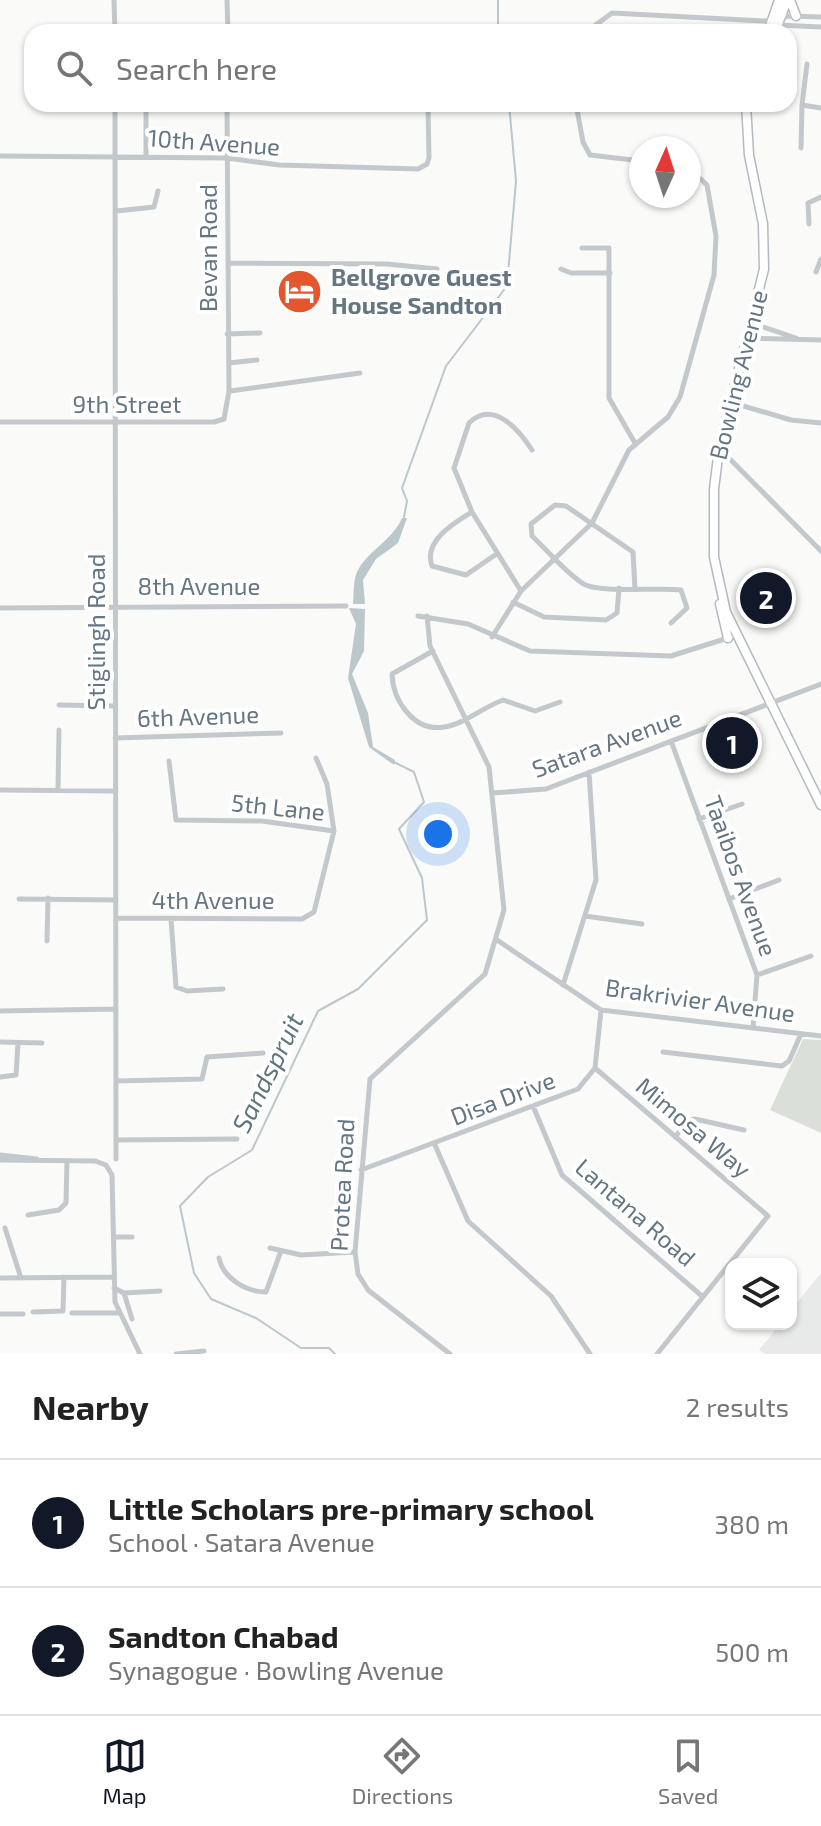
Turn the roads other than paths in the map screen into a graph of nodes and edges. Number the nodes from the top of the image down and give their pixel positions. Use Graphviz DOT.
graph roads {
  1 [pos="114,0"];
  2 [pos="227,0"];
  3 [pos="779,0"];
  4 [pos="788,0"];
  5 [pos="796,16"];
  6 [pos="821,17"];
  7 [pos="115,24"];
  8 [pos="228,24"];
  9 [pos="597,24"];
  10 [pos="773,24"];
  11 [pos="797,26"];
  12 [pos="821,27"];
  13 [pos="807,64"];
  14 [pos="802,105"];
  15 [pos="821,108"];
  16 [pos="115,112"];
  17 [pos="146,112"];
  18 [pos="227,112"];
  19 [pos="428,112"];
  20 [pos="577,112"];
  21 [pos="749,112"];
  22 [pos="801,148"];
  23 [pos="0,156"];
  24 [pos="116,156"];
  25 [pos="146,156"];
  26 [pos="227,158"];
  27 [pos="629,160"];
  28 [pos="701,179"];
  29 [pos="158,191"];
  30 [pos="821,197"];
  31 [pos="116,211"];
  32 [pos="809,224"];
  33 [pos="582,248"];
  34 [pos="821,259"];
  35 [pos="228,263"];
  36 [pos="437,269"];
  37 [pos="561,269"];
  38 [pos="816,272"];
  39 [pos="610,273"];
  40 [pos="751,323"];
  41 [pos="260,333"];
  42 [pos="227,334"];
  43 [pos="747,338"];
  44 [pos="797,338"];
  45 [pos="821,340"];
  46 [pos="257,360"];
  47 [pos="229,363"];
  48 [pos="360,373"];
  49 [pos="229,391"];
  50 [pos="729,402"];
  51 [pos="0,422"];
  52 [pos="821,423"];
  53 [pos="115,424"];
  54 [pos="635,443"];
  55 [pos="719,449"];
  56 [pos="532,450"];
  57 [pos="472,512"];
  58 [pos="592,523"];
  59 [pos="821,550"];
  60 [pos="495,555"];
  61 [pos="556,558"];
  62 [pos="619,588"];
  63 [pos="635,589"];
  64 [pos="521,591"];
  65 [pos="513,602"];
  66 [pos="346,606"];
  67 [pos="115,608"];
  68 [pos="2,610"];
  69 [pos="418,616"];
  70 [pos="427,616"];
  71 [pos="671,623"];
  72 [pos="492,637"];
  73 [pos="733,637"];
  74 [pos="433,651"];
  75 [pos="821,684"];
  76 [pos="560,702"];
  77 [pos="773,702"];
  78 [pos="59,705"];
  79 [pos="115,706"];
  80 [pos="468,717"];
  81 [pos="59,730"];
  82 [pos="281,733"];
  83 [pos="115,738"];
  84 [pos="671,740"];
  85 [pos="316,758"];
  86 [pos="169,761"];
  87 [pos="589,772"];
  88 [pos="0,790"];
  89 [pos="58,790"];
  90 [pos="116,791"];
  91 [pos="493,793"];
  92 [pos="742,804"];
  93 [pos="821,805"];
  94 [pos="699,819"];
  95 [pos="334,831"];
  96 [pos="779,880"];
  97 [pos="48,898"];
  98 [pos="19,899"];
  99 [pos="729,899"];
  100 [pos="116,900"];
  101 [pos="585,916"];
  102 [pos="116,918"];
  103 [pos="309,918"];
  104 [pos="171,919"];
  105 [pos="642,924"];
  106 [pos="497,940"];
  107 [pos="47,941"];
  108 [pos="811,956"];
  109 [pos="757,975"];
  110 [pos="563,985"];
  111 [pos="223,989"];
  112 [pos="116,1009"];
  113 [pos="601,1010"];
  114 [pos="0,1011"];
  115 [pos="753,1028"];
  116 [pos="801,1034"];
  117 [pos="821,1036"];
  118 [pos="0,1042"];
  119 [pos="18,1043"];
  120 [pos="42,1043"];
  121 [pos="663,1052"];
  122 [pos="263,1053"];
  123 [pos="595,1068"];
  124 [pos="0,1077"];
  125 [pos="116,1081"];
  126 [pos="533,1106"];
  127 [pos="744,1130"];
  128 [pos="675,1137"];
  129 [pos="237,1139"];
  130 [pos="116,1140"];
  131 [pos="435,1145"];
  132 [pos="0,1158"];
  133 [pos="116,1159"];
  134 [pos="67,1161"];
  135 [pos="361,1170"];
  136 [pos="28,1215"];
  137 [pos="5,1228"];
  138 [pos="114,1237"];
  139 [pos="132,1237"];
  140 [pos="270,1248"];
  141 [pos="281,1251"];
  142 [pos="355,1252"];
  143 [pos="219,1258"];
  144 [pos="737,1258"];
  145 [pos="725,1272"];
  146 [pos="20,1275"];
  147 [pos="2,1277"];
  148 [pos="64,1277"];
  149 [pos="113,1277"];
  150 [pos="114,1288"];
  151 [pos="160,1291"];
  152 [pos="124,1293"];
  153 [pos="703,1297"];
  154 [pos="33,1312"];
  155 [pos="72,1313"];
  156 [pos="118,1313"];
  157 [pos="0,1314"];
  158 [pos="23,1314"];
  159 [pos="132,1319"];
  160 [pos="204,1351"];
  161 [pos="140,1354"];
  162 [pos="176,1354"];
  163 [pos="450,1354"];
  164 [pos="590,1354"];
  165 [pos="657,1354"];
  1 -- 7 [label="street"];
  2 -- 8 [label="street"];
  3 -- 10 [label="main road"];
  4 -- 5 [label="main road"];
  4 -- 10 [label="main road"];
  5 -- 6 [label="street"];
  5 -- 10 [label="street"];
  9 -- 10 [label="street"];
  11 -- 12 [label="street"];
  13 -- 14 [label="street"];
  14 -- 15 [label="street"];
  14 -- 22 [label="street"];
  16 -- 24 [label="street, Stiglingh Road"];
  17 -- 25 [label="street"];
  18 -- 26 [label="street, Bevan Road"];
  19 -- 26 [label="street, 10th Avenue"];
  20 -- 27 [label="street"];
  21 -- 40 [label="main road, Bowling Avenue"];
  23 -- 24 [label="street, 10th Avenue"];
  24 -- 25 [label="street, 10th Avenue"];
  24 -- 31 [label="street, Stiglingh Road"];
  25 -- 26 [label="street, 10th Avenue"];
  26 -- 35 [label="street, Bevan Road"];
  28 -- 54 [label="street"];
  29 -- 31 [label="street"];
  30 -- 32 [label="street"];
  31 -- 53 [label="street, Stiglingh Road"];
  33 -- 39 [label="street"];
  34 -- 38 [label="street"];
  35 -- 36 [label="street"];
  35 -- 42 [label="street, Bevan Road"];
  37 -- 39 [label="street"];
  39 -- 54 [label="street"];
  40 -- 43 [label="main road, Bowling Avenue"];
  40 -- 44 [label="street"];
  41 -- 42 [label="street"];
  42 -- 47 [label="street, Bevan Road"];
  43 -- 44 [label="street"];
  43 -- 50 [label="main road, Bowling Avenue"];
  44 -- 45 [label="street"];
  46 -- 47 [label="street"];
  47 -- 49 [label="street, Bevan Road"];
  48 -- 49 [label="street"];
  49 -- 53 [label="street, 9th Street"];
  50 -- 52 [label="street"];
  50 -- 55 [label="main road, Bowling Avenue"];
  51 -- 53 [label="street, 9th Street"];
  53 -- 67 [label="street, Stiglingh Road"];
  54 -- 58 [label="street"];
  55 -- 59 [label="street"];
  55 -- 73 [label="main road, Bowling Avenue"];
  56 -- 57 [label="street"];
  57 -- 60 [label="street"];
  57 -- 60 [label="street"];
  58 -- 61 [label="street"];
  58 -- 61 [label="street"];
  58 -- 63 [label="street"];
  60 -- 64 [label="street"];
  61 -- 62 [label="street"];
  61 -- 64 [label="street"];
  62 -- 63 [label="street"];
  62 -- 65 [label="street"];
  63 -- 71 [label="street"];
  64 -- 65 [label="street"];
  65 -- 72 [label="street"];
  66 -- 67 [label="street, 8th Avenue"];
  67 -- 68 [label="street, 8th Avenue"];
  67 -- 79 [label="street, Stiglingh Road"];
  69 -- 70 [label="street"];
  70 -- 72 [label="street"];
  70 -- 74 [label="street"];
  72 -- 73 [label="street"];
  73 -- 77 [label="main road, Bowling Avenue"];
  74 -- 80 [label="street"];
  74 -- 80 [label="street"];
  75 -- 77 [label="street, Satara Avenue"];
  76 -- 80 [label="street"];
  77 -- 84 [label="street, Satara Avenue"];
  77 -- 93 [label="main road, Bowling Avenue"];
  78 -- 79 [label="street"];
  79 -- 83 [label="street, Stiglingh Road"];
  80 -- 91 [label="street"];
  81 -- 89 [label="street"];
  82 -- 83 [label="street, 6th Avenue"];
  83 -- 90 [label="street, Stiglingh Road"];
  84 -- 87 [label="street, Satara Avenue"];
  84 -- 94 [label="street, Taaibos Avenue"];
  85 -- 95 [label="street"];
  86 -- 95 [label="street, 5th Lane"];
  87 -- 91 [label="street, Satara Avenue"];
  87 -- 101 [label="street"];
  88 -- 89 [label="street"];
  89 -- 90 [label="street"];
  90 -- 100 [label="street, Stiglingh Road"];
  91 -- 106 [label="street"];
  92 -- 94 [label="street"];
  94 -- 99 [label="street, Taaibos Avenue"];
  95 -- 103 [label="street, 5th Lane"];
  96 -- 99 [label="street"];
  97 -- 98 [label="street, 4th Avenue"];
  97 -- 100 [label="street, 4th Avenue"];
  97 -- 107 [label="street"];
  99 -- 109 [label="street, Taaibos Avenue"];
  100 -- 102 [label="street, Stiglingh Road"];
  101 -- 105 [label="street"];
  101 -- 110 [label="street"];
  102 -- 104 [label="street, 4th Avenue"];
  102 -- 112 [label="street, Stiglingh Road"];
  103 -- 104 [label="street, 4th Avenue"];
  104 -- 111 [label="street"];
  106 -- 110 [label="street, Brakrivier Avenue"];
  106 -- 135 [label="street, Protea Road"];
  108 -- 109 [label="street"];
  109 -- 115 [label="street, Taaibos Avenue"];
  110 -- 113 [label="street, Brakrivier Avenue"];
  112 -- 114 [label="street"];
  112 -- 125 [label="street, Stiglingh Road"];
  113 -- 115 [label="street, Brakrivier Avenue"];
  113 -- 123 [label="street"];
  115 -- 116 [label="street, Brakrivier Avenue"];
  116 -- 117 [label="street, Brakrivier Avenue"];
  116 -- 121 [label="street"];
  118 -- 119 [label="street"];
  119 -- 120 [label="street"];
  119 -- 124 [label="street"];
  122 -- 125 [label="street"];
  123 -- 126 [label="street, Disa Drive"];
  123 -- 128 [label="street, Mimosa Way"];
  125 -- 130 [label="street, Stiglingh Road"];
  126 -- 131 [label="street, Disa Drive"];
  126 -- 153 [label="street, Lantana Road"];
  127 -- 128 [label="street"];
  128 -- 144 [label="street, Mimosa Way"];
  129 -- 130 [label="street"];
  130 -- 133 [label="street, Stiglingh Road"];
  131 -- 135 [label="street, Disa Drive"];
  131 -- 164 [label="street"];
  132 -- 134 [label="street"];
  134 -- 136 [label="street"];
  134 -- 138 [label="street"];
  135 -- 142 [label="street, Protea Road"];
  137 -- 146 [label="street"];
  138 -- 139 [label="street"];
  138 -- 149 [label="street"];
  140 -- 141 [label="street"];
  141 -- 142 [label="street"];
  141 -- 143 [label="street"];
  142 -- 163 [label="street, Protea Road"];
  145 -- 153 [label="street"];
  146 -- 147 [label="street"];
  146 -- 148 [label="street"];
  148 -- 149 [label="street"];
  148 -- 154 [label="street"];
  149 -- 150 [label="street"];
  150 -- 152 [label="street"];
  150 -- 156 [label="street"];
  151 -- 152 [label="street"];
  152 -- 159 [label="street"];
  153 -- 165 [label="street"];
  155 -- 156 [label="street"];
  156 -- 161 [label="street"];
  157 -- 158 [label="street"];
  160 -- 162 [label="street"];
}
